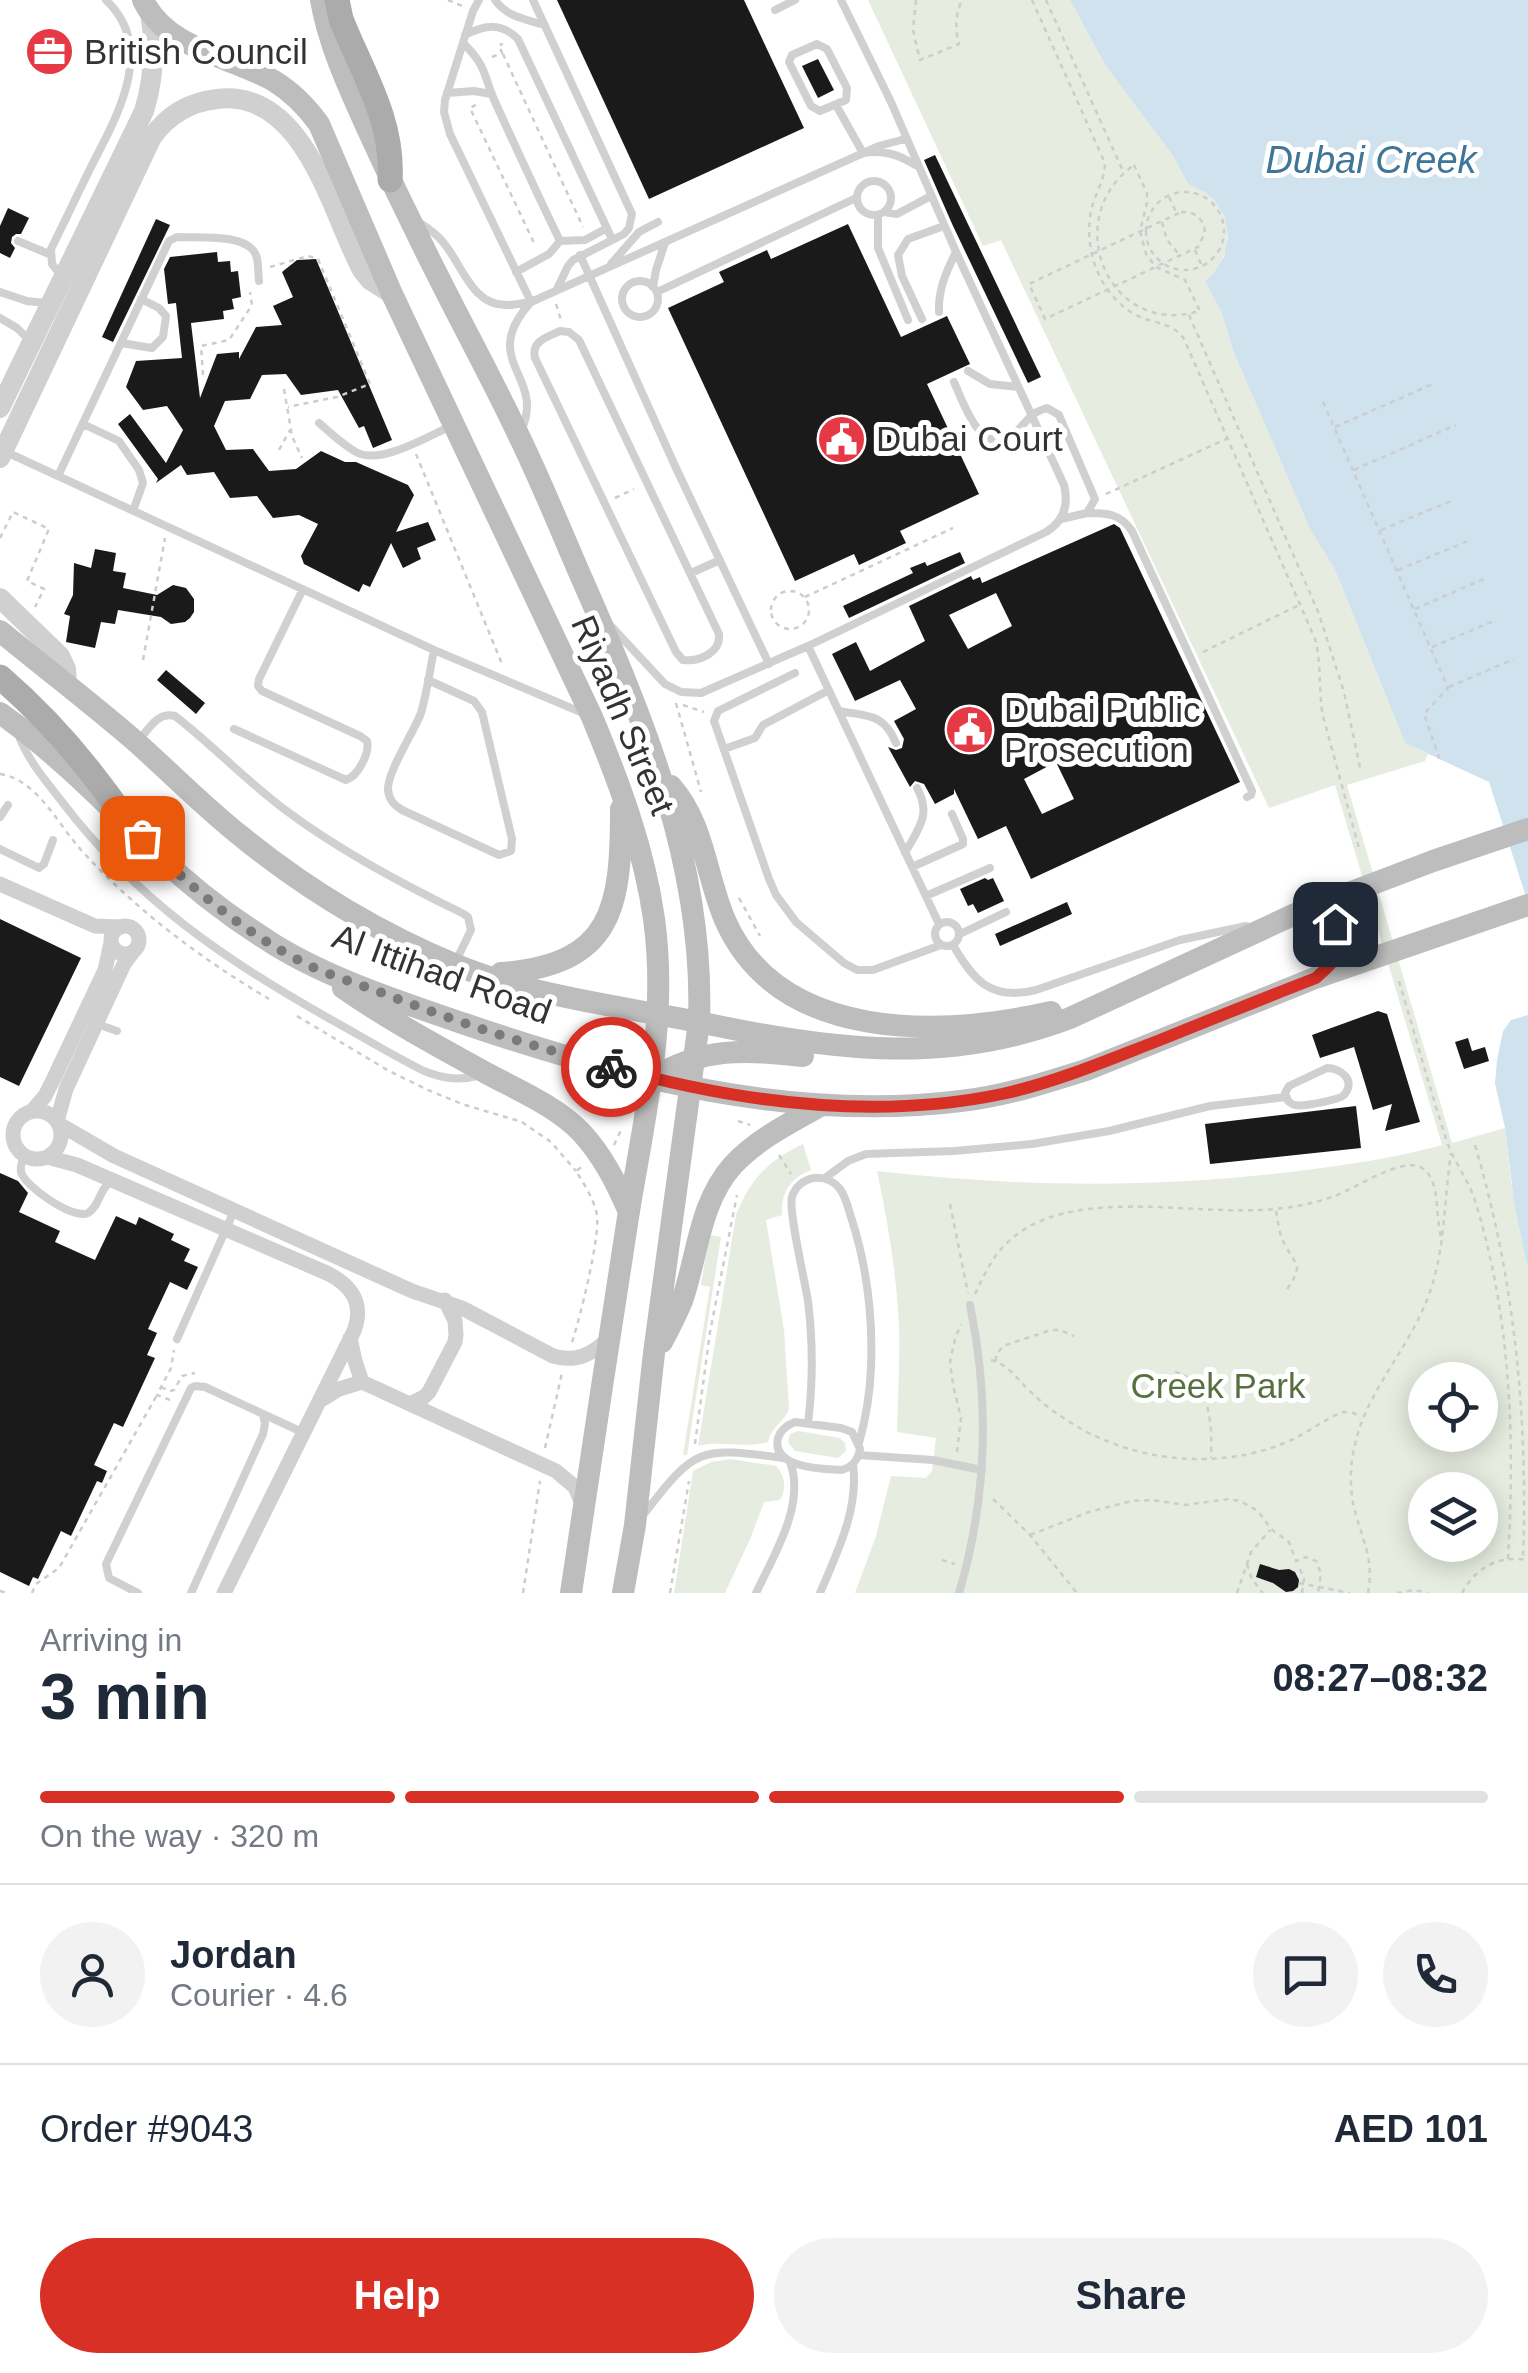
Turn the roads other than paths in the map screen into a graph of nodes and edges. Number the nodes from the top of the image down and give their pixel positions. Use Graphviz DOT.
graph roads {
  1 [pos="106,0"];
  2 [pos="321,0"];
  3 [pos="337,0"];
  4 [pos="479,0"];
  5 [pos="495,0"];
  6 [pos="533,0"];
  7 [pos="795,0"];
  8 [pos="841,0"];
  9 [pos="146,7"];
  10 [pos="774,10"];
  11 [pos="544,24"];
  12 [pos="464,39"];
  13 [pos="447,92"];
  14 [pos="491,94"];
  15 [pos="836,104"];
  16 [pos="905,139"];
  17 [pos="863,153"];
  18 [pos="918,167"];
  19 [pos="390,180"];
  20 [pos="931,196"];
  21 [pos="856,198"];
  22 [pos="881,213"];
  23 [pos="408,218"];
  24 [pos="658,222"];
  25 [pos="944,226"];
  26 [pos="607,228"];
  27 [pos="612,239"];
  28 [pos="560,241"];
  29 [pos="18,242"];
  30 [pos="666,242"];
  31 [pos="956,252"];
  32 [pos="49,254"];
  33 [pos="580,255"];
  34 [pos="608,268"];
  35 [pos="516,272"];
  36 [pos="590,276"];
  37 [pos="62,278"];
  38 [pos="259,281"];
  39 [pos="655,289"];
  40 [pos="0,292"];
  41 [pos="555,292"];
  42 [pos="392,294"];
  43 [pos="141,299"];
  44 [pos="530,302"];
  45 [pos="50,304"];
  46 [pos="939,312"];
  47 [pos="0,318"];
  48 [pos="922,319"];
  49 [pos="908,320"];
  50 [pos="31,342"];
  51 [pos="121,343"];
  52 [pos="968,371"];
  53 [pos="954,382"];
  54 [pos="1018,387"];
  55 [pos="0,408"];
  56 [pos="1031,414"];
  57 [pos="83,424"];
  58 [pos="319,424"];
  59 [pos="454,425"];
  60 [pos="519,435"];
  61 [pos="2,454"];
  62 [pos="58,476"];
  63 [pos="133,510"];
  64 [pos="1086,513"];
  65 [pos="1061,519"];
  66 [pos="720,560"];
  67 [pos="690,573"];
  68 [pos="303,589"];
  69 [pos="0,598"];
  70 [pos="601,622"];
  71 [pos="0,632"];
  72 [pos="808,646"];
  73 [pos="434,650"];
  74 [pos="769,664"];
  75 [pos="795,673"];
  76 [pos="0,677"];
  77 [pos="428,680"];
  78 [pos="67,683"];
  79 [pos="829,690"];
  80 [pos="839,711"];
  81 [pos="592,717"];
  82 [pos="8,719"];
  83 [pos="234,729"];
  84 [pos="137,743"];
  85 [pos="896,743"];
  86 [pos="724,750"];
  87 [pos="662,775"];
  88 [pos="621,785"];
  89 [pos="917,788"];
  90 [pos="1247,797"];
  91 [pos="8,805"];
  92 [pos="952,814"];
  93 [pos="0,817"];
  94 [pos="126,822"];
  95 [pos="1528,829"];
  96 [pos="53,840"];
  97 [pos="0,849"];
  98 [pos="906,854"];
  99 [pos="912,866"];
  100 [pos="990,868"];
  101 [pos="0,884"];
  102 [pos="926,896"];
  103 [pos="1528,905"];
  104 [pos="1304,910"];
  105 [pos="1006,912"];
  106 [pos="1275,922"];
  107 [pos="939,924"];
  108 [pos="94,926"];
  109 [pos="121,927"];
  110 [pos="960,934"];
  111 [pos="111,943"];
  112 [pos="941,945"];
  113 [pos="953,945"];
  114 [pos="132,953"];
  115 [pos="306,964"];
  116 [pos="464,968"];
  117 [pos="1316,978"];
  118 [pos="659,981"];
  119 [pos="700,986"];
  120 [pos="1108,1001"];
  121 [pos="658,1014"];
  122 [pos="699,1022"];
  123 [pos="96,1024"];
  124 [pos="116,1031"];
  125 [pos="916,1050"];
  126 [pos="694,1057"];
  127 [pos="487,1073"];
  128 [pos="652,1078"];
  129 [pos="692,1086"];
  130 [pos="1286,1097"];
  131 [pos="822,1105"];
  132 [pos="32,1111"];
  133 [pos="645,1117"];
  134 [pos="686,1117"];
  135 [pos="58,1122"];
  136 [pos="24,1156"];
  137 [pos="46,1158"];
  138 [pos="825,1178"];
  139 [pos="113,1180"];
  140 [pos="234,1211"];
  141 [pos="629,1213"];
  142 [pos="226,1229"];
  143 [pos="445,1300"];
  144 [pos="970,1304"];
  145 [pos="610,1337"];
  146 [pos="350,1338"];
  147 [pos="177,1339"];
  148 [pos="654,1353"];
  149 [pos="362,1382"];
  150 [pos="318,1403"];
  151 [pos="410,1404"];
  152 [pos="263,1414"];
  153 [pos="808,1423"];
  154 [pos="304,1433"];
  155 [pos="859,1443"];
  156 [pos="859,1455"];
  157 [pos="787,1460"];
  158 [pos="852,1465"];
  159 [pos="982,1470"];
  160 [pos="584,1510"];
  161 [pos="635,1525"];
  162 [pos="138,1593"];
  163 [pos="191,1593"];
  164 [pos="224,1593"];
  165 [pos="571,1593"];
  166 [pos="623,1593"];
  167 [pos="756,1593"];
  168 [pos="820,1593"];
  169 [pos="960,1593"];
  1 -- 32 [label="lane"];
  2 -- 19 [label="main road, Riyadh Street"];
  3 -- 19 [label="main road"];
  4 -- 12 [label="lane"];
  5 -- 11 [label="lane"];
  6 -- 11 [label="lane"];
  7 -- 10 [label="lane"];
  8 -- 16 [label="lane"];
  9 -- 37 [label="street"];
  9 -- 42 [label="main road, Riyadh Street"];
  11 -- 27 [label="lane"];
  12 -- 13 [label="lane"];
  12 -- 14 [label="lane"];
  12 -- 26 [label="lane"];
  13 -- 14 [label="lane"];
  13 -- 35 [label="lane"];
  14 -- 28 [label="lane"];
  15 -- 15 [label="lane"];
  15 -- 17 [label="lane"];
  16 -- 17 [label="lane"];
  16 -- 18 [label="lane"];
  17 -- 18 [label="lane"];
  17 -- 30 [label="lane"];
  18 -- 20 [label="lane"];
  19 -- 23 [label="main road, Riyadh Street"];
  20 -- 22 [label="lane"];
  20 -- 25 [label="lane"];
  21 -- 22 [label="lane"];
  21 -- 22 [label="lane"];
  21 -- 39 [label="lane"];
  22 -- 49 [label="lane"];
  23 -- 44 [label="lane"];
  23 -- 60 [label="main road, Riyadh Street"];
  24 -- 34 [label="lane"];
  25 -- 31 [label="lane"];
  25 -- 48 [label="lane"];
  26 -- 27 [label="lane"];
  26 -- 28 [label="lane"];
  27 -- 33 [label="lane"];
  28 -- 35 [label="lane"];
  29 -- 32 [label="lane"];
  30 -- 34 [label="lane"];
  30 -- 39 [label="lane"];
  31 -- 46 [label="lane"];
  31 -- 54 [label="lane"];
  32 -- 37 [label="lane"];
  33 -- 36 [label="lane"];
  33 -- 41 [label="lane"];
  34 -- 36 [label="lane"];
  35 -- 44 [label="lane"];
  36 -- 41 [label="lane"];
  36 -- 66 [label="lane"];
  37 -- 45 [label="street"];
  38 -- 43 [label="lane"];
  39 -- 39 [label="lane"];
  40 -- 45 [label="lane"];
  41 -- 44 [label="lane"];
  42 -- 59 [label="main road, Riyadh Street"];
  42 -- 61 [label="street"];
  43 -- 51 [label="lane"];
  43 -- 51 [label="lane"];
  44 -- 60 [label="lane"];
  45 -- 50 [label="street"];
  47 -- 50 [label="lane"];
  50 -- 55 [label="street"];
  51 -- 57 [label="lane"];
  52 -- 54 [label="lane"];
  53 -- 56 [label="lane"];
  54 -- 56 [label="lane"];
  56 -- 64 [label="lane"];
  56 -- 65 [label="lane"];
  57 -- 62 [label="lane"];
  57 -- 63 [label="lane"];
  58 -- 59 [label="lane"];
  59 -- 81 [label="main road, Riyadh Street"];
  60 -- 70 [label="main road, Riyadh Street"];
  61 -- 62 [label="lane"];
  62 -- 63 [label="lane"];
  63 -- 68 [label="lane"];
  64 -- 65 [label="lane"];
  64 -- 90 [label="lane"];
  65 -- 72 [label="lane"];
  66 -- 67 [label="lane"];
  66 -- 74 [label="lane"];
  67 -- 67 [label="lane"];
  68 -- 73 [label="lane"];
  68 -- 83 [label="lane"];
  69 -- 78 [label="street"];
  70 -- 74 [label="lane"];
  70 -- 87 [label="main road, Riyadh Street"];
  71 -- 78 [label="main road, Al Ittihad Road"];
  72 -- 74 [label="lane"];
  72 -- 79 [label="lane"];
  73 -- 77 [label="lane"];
  73 -- 81 [label="lane"];
  75 -- 86 [label="lane"];
  76 -- 94 [label="main road"];
  77 -- 77 [label="lane"];
  78 -- 84 [label="main road, Al Ittihad Road"];
  79 -- 80 [label="lane"];
  79 -- 86 [label="lane"];
  80 -- 85 [label="lane"];
  80 -- 98 [label="lane"];
  81 -- 88 [label="main road, Riyadh Street"];
  82 -- 94 [label="main road, Al Ittihad Road"];
  82 -- 127 [label="lane"];
  84 -- 116 [label="main road, Al Ittihad Road"];
  84 -- 116 [label="lane"];
  86 -- 112 [label="lane"];
  87 -- 119 [label="main road, Riyadh Street"];
  87 -- 120 [label="main road"];
  88 -- 116 [label="main road"];
  88 -- 118 [label="main road, Riyadh Street"];
  89 -- 98 [label="lane"];
  91 -- 93 [label="lane"];
  92 -- 99 [label="lane"];
  94 -- 115 [label="main road, Al Ittihad Road"];
  95 -- 104 [label="main road, Al Ittihad Road"];
  96 -- 97 [label="lane"];
  98 -- 99 [label="lane"];
  99 -- 102 [label="lane"];
  100 -- 102 [label="lane"];
  101 -- 108 [label="street"];
  102 -- 107 [label="lane"];
  103 -- 117 [label="main road, Al Ittihad Road"];
  104 -- 106 [label="main road, Al Ittihad Road"];
  104 -- 117 [label="main road"];
  105 -- 110 [label="lane"];
  106 -- 113 [label="lane"];
  106 -- 120 [label="main road, Al Ittihad Road"];
  107 -- 110 [label="lane"];
  107 -- 112 [label="lane"];
  108 -- 109 [label="street"];
  108 -- 111 [label="street"];
  109 -- 111 [label="street"];
  109 -- 114 [label="street"];
  110 -- 113 [label="lane"];
  111 -- 114 [label="street"];
  111 -- 132 [label="street"];
  112 -- 113 [label="lane"];
  114 -- 123 [label="street"];
  115 -- 127 [label="main road"];
  115 -- 128 [label="main road, Al Ittihad Road"];
  116 -- 121 [label="main road, Al Ittihad Road"];
  117 -- 131 [label="main road, Al Ittihad Road"];
  118 -- 119 [label="main road"];
  118 -- 121 [label="main road, Riyadh Street"];
  119 -- 122 [label="main road, Riyadh Street"];
  120 -- 125 [label="main road, Al Ittihad Road"];
  121 -- 122 [label="main road, Al Ittihad Road"];
  121 -- 128 [label="main road, Riyadh Street"];
  122 -- 125 [label="main road, Al Ittihad Road"];
  122 -- 126 [label="main road, Riyadh Street"];
  123 -- 124 [label="lane"];
  123 -- 135 [label="street"];
  125 -- 126 [label="main road"];
  126 -- 128 [label="main road"];
  126 -- 129 [label="main road, Riyadh Street"];
  127 -- 141 [label="main road"];
  128 -- 129 [label="main road, Al Ittihad Road"];
  128 -- 133 [label="main road, Riyadh Street"];
  129 -- 131 [label="main road, Al Ittihad Road"];
  129 -- 134 [label="main road, Riyadh Street"];
  130 -- 130 [label="lane"];
  130 -- 138 [label="lane"];
  131 -- 148 [label="main road"];
  132 -- 135 [label="street"];
  132 -- 136 [label="street"];
  133 -- 134 [label="main road"];
  133 -- 141 [label="main road, Riyadh Street"];
  134 -- 148 [label="main road, Riyadh Street"];
  135 -- 137 [label="street"];
  135 -- 140 [label="street"];
  136 -- 137 [label="street"];
  136 -- 139 [label="lane"];
  137 -- 139 [label="street"];
  138 -- 153 [label="lane"];
  138 -- 155 [label="lane"];
  139 -- 142 [label="street"];
  140 -- 142 [label="lane"];
  140 -- 143 [label="street"];
  141 -- 145 [label="main road, Riyadh Street"];
  142 -- 146 [label="street"];
  142 -- 147 [label="lane"];
  143 -- 145 [label="street"];
  143 -- 151 [label="street"];
  144 -- 159 [label="lane"];
  145 -- 160 [label="main road, Riyadh Street"];
  146 -- 149 [label="street"];
  146 -- 150 [label="street"];
  148 -- 161 [label="main road, Riyadh Street"];
  149 -- 150 [label="street"];
  149 -- 151 [label="street"];
  150 -- 154 [label="street"];
  151 -- 160 [label="street"];
  152 -- 154 [label="lane"];
  152 -- 162 [label="lane"];
  152 -- 163 [label="lane"];
  153 -- 155 [label="lane"];
  153 -- 157 [label="lane"];
  154 -- 164 [label="street"];
  155 -- 156 [label="lane"];
  156 -- 158 [label="lane"];
  156 -- 159 [label="lane"];
  157 -- 158 [label="lane"];
  157 -- 161 [label="lane"];
  157 -- 167 [label="lane"];
  158 -- 168 [label="lane"];
  159 -- 169 [label="lane"];
  160 -- 165 [label="main road, Riyadh Street"];
  161 -- 166 [label="main road, Riyadh Street"];
}
